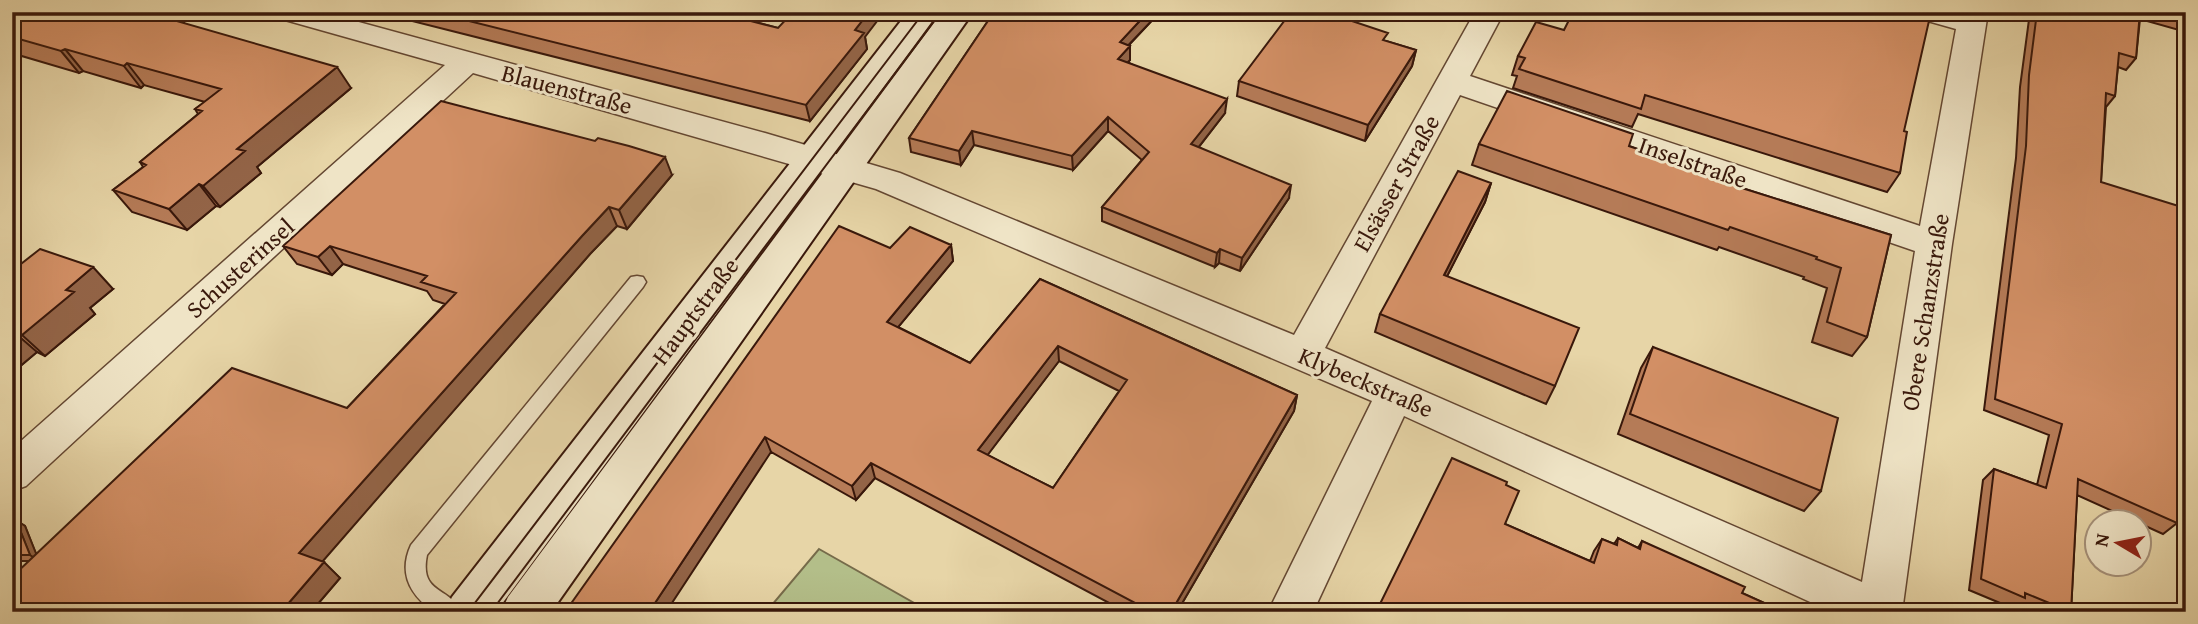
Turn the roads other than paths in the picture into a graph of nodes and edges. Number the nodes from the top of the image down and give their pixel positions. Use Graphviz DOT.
graph roads {
  1 [pos="288,12"];
  2 [pos="924,12"];
  3 [pos="958,12"];
  4 [pos="1490,12"];
  5 [pos="1927,12"];
  6 [pos="337,18"];
  7 [pos="1973,18"];
  8 [pos="467,62"];
  9 [pos="1452,81"];
  10 [pos="829,164"];
  11 [pos="1934,244"];
  12 [pos="637,282"];
  13 [pos="1302,355"];
  14 [pos="1395,394"];
  15 [pos="12,474"];
  16 [pos="451,612"];
  17 [pos="468,612"];
  18 [pos="524,612"];
  19 [pos="1290,612"];
  20 [pos="1879,612"];
  1 -- 6 [label="street, Blauenstraße"];
  2 -- 10 [label="main road, Hauptstraße"];
  3 -- 10 [label="main road, Hauptstraße"];
  4 -- 9 [label="street, Elsässer Straße"];
  5 -- 7 [label="street"];
  6 -- 8 [label="street, Blauenstraße"];
  7 -- 11 [label="street, Obere Schanzstraße"];
  8 -- 10 [label="street, Blauenstraße"];
  8 -- 15 [label="street, Schusterinsel"];
  9 -- 11 [label="street, Inselstraße"];
  9 -- 13 [label="street, Elsässer Straße"];
  10 -- 13 [label="street, Klybeckstraße"];
  10 -- 17 [label="main road, Hauptstraße"];
  10 -- 18 [label="main road, Hauptstraße"];
  11 -- 20 [label="street, Obere Schanzstraße"];
  12 -- 16 [label="lane"];
  13 -- 14 [label="street, Klybeckstraße"];
  14 -- 19 [label="street"];
  14 -- 20 [label="street, Klybeckstraße"];
}
